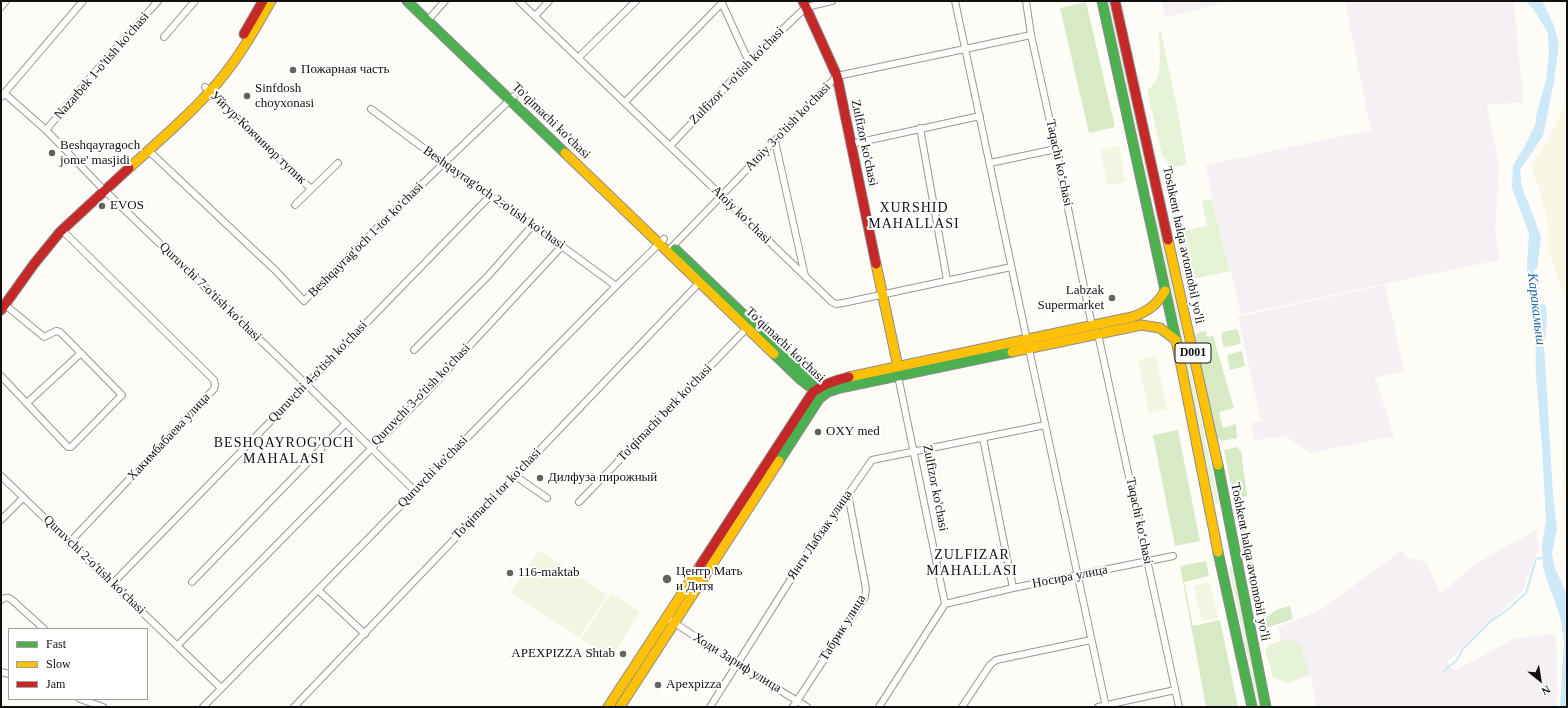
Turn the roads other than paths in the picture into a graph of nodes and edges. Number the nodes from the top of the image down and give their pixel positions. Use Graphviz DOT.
graph roads {
  1 [pos="84,1"];
  2 [pos="158,1"];
  3 [pos="195,1"];
  4 [pos="263,1"];
  5 [pos="271,1"];
  6 [pos="408,1"];
  7 [pos="415,1"];
  8 [pos="445,1"];
  9 [pos="518,1"];
  10 [pos="549,1"];
  11 [pos="636,1"];
  12 [pos="832,1"];
  13 [pos="955,1"];
  14 [pos="1026,1"];
  15 [pos="1102,1"];
  16 [pos="1115,1"];
  17 [pos="721,2"];
  18 [pos="804,4"];
  19 [pos="535,16"];
  20 [pos="429,18"];
  21 [pos="1031,35"];
  22 [pos="164,37"];
  23 [pos="966,49"];
  24 [pos="578,58"];
  25 [pos="749,62"];
  26 [pos="836,76"];
  27 [pos="208,89"];
  28 [pos="3,95"];
  29 [pos="512,98"];
  30 [pos="625,102"];
  31 [pos="371,109"];
  32 [pos="980,116"];
  33 [pos="920,128"];
  34 [pos="46,130"];
  35 [pos="775,141"];
  36 [pos="851,144"];
  37 [pos="670,146"];
  38 [pos="1056,149"];
  39 [pos="149,152"];
  40 [pos="338,163"];
  41 [pos="990,163"];
  42 [pos="445,164"];
  43 [pos="102,188"];
  44 [pos="311,189"];
  45 [pos="722,195"];
  46 [pos="490,196"];
  47 [pos="1161,202"];
  48 [pos="295,205"];
  49 [pos="1146,206"];
  50 [pos="533,225"];
  51 [pos="62,230"];
  52 [pos="662,241"];
  53 [pos="562,246"];
  54 [pos="670,249"];
  55 [pos="1011,267"];
  56 [pos="805,277"];
  57 [pos="948,280"];
  58 [pos="700,282"];
  59 [pos="616,286"];
  60 [pos="1165,291"];
  61 [pos="883,294"];
  62 [pos="2,305"];
  63 [pos="1126,324"];
  64 [pos="749,326"];
  65 [pos="1092,326"];
  66 [pos="1098,334"];
  67 [pos="1176,340"];
  68 [pos="1028,344"];
  69 [pos="414,350"];
  70 [pos="81,353"];
  71 [pos="898,371"];
  72 [pos="1,376"];
  73 [pos="306,384"];
  74 [pos="819,391"];
  75 [pos="27,403"];
  76 [pos="346,423"];
  77 [pos="1045,425"];
  78 [pos="983,438"];
  79 [pos="371,448"];
  80 [pos="914,451"];
  81 [pos="1,476"];
  82 [pos="514,476"];
  83 [pos="415,491"];
  84 [pos="848,494"];
  85 [pos="23,498"];
  86 [pos="547,498"];
  87 [pos="578,502"];
  88 [pos="1228,515"];
  89 [pos="1211,518"];
  90 [pos="1,520"];
  91 [pos="70,542"];
  92 [pos="1173,556"];
  93 [pos="1236,558"];
  94 [pos="1220,561"];
  95 [pos="1148,562"];
  96 [pos="1077,575"];
  97 [pos="192,582"];
  98 [pos="113,583"];
  99 [pos="1013,588"];
  100 [pos="318,590"];
  101 [pos="1,600"];
  102 [pos="945,604"];
  103 [pos="671,620"];
  104 [pos="43,628"];
  105 [pos="365,634"];
  106 [pos="1091,640"];
  107 [pos="177,646"];
  108 [pos="737,664"];
  109 [pos="221,688"];
  110 [pos="1175,690"];
  111 [pos="83,700"];
  112 [pos="797,700"];
  113 [pos="1106,706"];
  114 [pos="103,707"];
  115 [pos="203,707"];
  116 [pos="294,707"];
  117 [pos="608,707"];
  118 [pos="620,707"];
  119 [pos="710,707"];
  120 [pos="793,707"];
  121 [pos="808,707"];
  122 [pos="879,707"];
  123 [pos="962,707"];
  124 [pos="1098,707"];
  125 [pos="1179,707"];
  126 [pos="1252,707"];
  127 [pos="1266,707"];
  1 -- 28 [label="street"];
  2 -- 34 [label="street, Nazarbek 1-o'tish ko'chasi"];
  3 -- 22 [label="street"];
  4 -- 27 [label="main road"];
  5 -- 27 [label="main road"];
  6 -- 20 [label="main road, To'qimachi ko'chasi"];
  7 -- 20 [label="main road, To'qimachi ko'chasi"];
  8 -- 20 [label="street"];
  9 -- 19 [label="street, Atoiy koʻchasi"];
  10 -- 19 [label="street"];
  11 -- 24 [label="street"];
  12 -- 18 [label="street"];
  13 -- 23 [label="street"];
  14 -- 21 [label="street, Taqachi koʻchasi"];
  15 -- 49 [label="main road, Toshkent halqa avtomobil yo'li / D001"];
  16 -- 47 [label="main road, Toshkent halqa avtomobil yo'li / D001"];
  17 -- 25 [label="street"];
  17 -- 30 [label="street"];
  18 -- 25 [label="street, Zulfizor 1-o'tish ko'chasi"];
  18 -- 26 [label="main road, Zulfizor ko'chasi"];
  19 -- 24 [label="street, Atoiy koʻchasi"];
  20 -- 29 [label="main road, To'qimachi ko'chasi"];
  21 -- 23 [label="street, Atoiy 3-o'tish ko'chasi"];
  21 -- 38 [label="street, Taqachi koʻchasi"];
  23 -- 26 [label="street, Atoiy 3-o'tish ko'chasi"];
  23 -- 32 [label="street"];
  24 -- 30 [label="street, Atoiy koʻchasi"];
  25 -- 37 [label="street, Zulfizor 1-o'tish ko'chasi"];
  26 -- 35 [label="street, Atoiy 3-o'tish ko'chasi"];
  26 -- 36 [label="main road, Zulfizor ko'chasi"];
  27 -- 39 [label="main road"];
  27 -- 43 [label="main road"];
  27 -- 44 [label="street, Уйгур-Кокчинор тупик"];
  28 -- 34 [label="street, Quruvchi 7-o'tish ko'chasi"];
  29 -- 42 [label="street, Beshqayrag'och 1-tor ko'chasi"];
  29 -- 52 [label="main road, To'qimachi ko'chasi"];
  30 -- 37 [label="street, Atoiy koʻchasi"];
  31 -- 42 [label="street, Beshqayrag'och 2-o'tish ko'chasi"];
  32 -- 33 [label="street"];
  32 -- 41 [label="street"];
  33 -- 36 [label="street"];
  33 -- 57 [label="street"];
  34 -- 43 [label="street, Quruvchi 7-o'tish ko'chasi"];
  35 -- 45 [label="street, Atoiy 3-o'tish ko'chasi"];
  35 -- 56 [label="street"];
  36 -- 61 [label="main road, Zulfizor ko'chasi"];
  37 -- 45 [label="street, Atoiy koʻchasi"];
  38 -- 41 [label="street"];
  38 -- 65 [label="street, Taqachi koʻchasi"];
  39 -- 42 [label="street, Beshqayrag'och 1-tor ko'chasi"];
  39 -- 43 [label="main road"];
  40 -- 44 [label="street"];
  41 -- 55 [label="street"];
  42 -- 46 [label="street, Beshqayrag'och 2-o'tish ko'chasi"];
  43 -- 51 [label="main road"];
  43 -- 62 [label="main road"];
  43 -- 73 [label="street, Quruvchi 7-o'tish ko'chasi"];
  44 -- 48 [label="street"];
  45 -- 54 [label="street, Atoiy 3-o'tish ko'chasi"];
  45 -- 56 [label="street, Atoiy koʻchasi"];
  46 -- 50 [label="street, Beshqayrag'och 2-o'tish ko'chasi"];
  46 -- 73 [label="street, Quruvchi 4-o'tish ko'chasi"];
  47 -- 49 [label="main road"];
  47 -- 88 [label="main road, Toshkent halqa avtomobil yo'li / D001"];
  49 -- 60 [label="main road, Toshkent halqa avtomobil yo'li / D001"];
  50 -- 53 [label="street, Beshqayrag'och 2-o'tish ko'chasi"];
  50 -- 69 [label="street"];
  51 -- 62 [label="main road"];
  51 -- 91 [label="street, Хакимбабаева улица"];
  52 -- 54 [label="main road, To'qimachi ko'chasi"];
  52 -- 59 [label="street, Quruvchi ko'chasi"];
  53 -- 59 [label="street, Beshqayrag'och 2-o'tish ko'chasi"];
  53 -- 79 [label="street, Quruvchi 3-o'tish ko'chasi"];
  54 -- 58 [label="main road, To'qimachi ko'chasi"];
  54 -- 64 [label="main road, To'qimachi ko'chasi"];
  55 -- 57 [label="street, Atoiy koʻchasi"];
  55 -- 68 [label="street"];
  56 -- 61 [label="street, Atoiy koʻchasi"];
  57 -- 61 [label="street, Atoiy koʻchasi"];
  58 -- 64 [label="main road, To'qimachi ko'chasi"];
  58 -- 82 [label="street, To'qimachi tor ko'chasi"];
  59 -- 83 [label="street, Quruvchi ko'chasi"];
  60 -- 63 [label="main road"];
  60 -- 67 [label="main road, Toshkent halqa avtomobil yo'li / D001"];
  61 -- 71 [label="main road, Zulfizor ko'chasi"];
  62 -- 70 [label="street"];
  63 -- 65 [label="main road"];
  63 -- 66 [label="main road"];
  63 -- 67 [label="main road"];
  64 -- 74 [label="main road, To'qimachi ko'chasi"];
  64 -- 87 [label="street, To'qimachi berk ko'chasi"];
  65 -- 68 [label="main road"];
  66 -- 68 [label="main road"];
  66 -- 95 [label="street, Taqachi koʻchasi"];
  67 -- 89 [label="main road, Toshkent halqa avtomobil yo'li / D001"];
  68 -- 71 [label="main road"];
  68 -- 77 [label="street"];
  70 -- 75 [label="street"];
  70 -- 75 [label="street"];
  71 -- 74 [label="main road"];
  71 -- 80 [label="street, Zulfizor ko'chasi"];
  72 -- 75 [label="street"];
  73 -- 76 [label="street, Quruvchi 7-o'tish ko'chasi"];
  73 -- 98 [label="street, Quruvchi 4-o'tish ko'chasi"];
  74 -- 103 [label="main road"];
  76 -- 79 [label="street, Quruvchi 7-o'tish ko'chasi"];
  76 -- 97 [label="street"];
  77 -- 78 [label="street, Янги Лабзак улица"];
  77 -- 96 [label="street"];
  78 -- 80 [label="street, Янги Лабзак улица"];
  78 -- 99 [label="street"];
  79 -- 83 [label="street, Quruvchi 7-o'tish ko'chasi"];
  79 -- 107 [label="street, Quruvchi 3-o'tish ko'chasi"];
  80 -- 84 [label="street, Янги Лабзак улица"];
  80 -- 102 [label="street, Zulfizor ko'chasi"];
  81 -- 85 [label="street, Quruvchi 2-o'tish ko'chasi"];
  82 -- 86 [label="street"];
  82 -- 105 [label="street, To'qimachi tor ko'chasi"];
  83 -- 100 [label="street, Quruvchi ko'chasi"];
  84 -- 108 [label="street, Янги Лабзак улица"];
  84 -- 112 [label="street, Табрик улица"];
  85 -- 90 [label="street"];
  85 -- 91 [label="street, Quruvchi 2-o'tish ko'chasi"];
  88 -- 89 [label="main road"];
  88 -- 93 [label="main road, Toshkent halqa avtomobil yo'li / D001"];
  89 -- 94 [label="main road, Toshkent halqa avtomobil yo'li / D001"];
  91 -- 98 [label="street, Quruvchi 2-o'tish ko'chasi"];
  92 -- 95 [label="street, Носира улица"];
  93 -- 94 [label="main road"];
  93 -- 127 [label="main road, Toshkent halqa avtomobil yo'li / D001"];
  94 -- 126 [label="main road, Toshkent halqa avtomobil yo'li / D001"];
  95 -- 96 [label="street, Носира улица"];
  95 -- 110 [label="street, Taqachi koʻchasi"];
  96 -- 99 [label="street, Носира улица"];
  96 -- 106 [label="street"];
  98 -- 107 [label="street, Quruvchi 2-o'tish ko'chasi"];
  99 -- 102 [label="street, Носира улица"];
  100 -- 105 [label="street"];
  100 -- 109 [label="street, Quruvchi ko'chasi"];
  101 -- 104 [label="street"];
  102 -- 122 [label="street"];
  103 -- 108 [label="street, Ходи Зариф улица"];
  103 -- 117 [label="main road"];
  103 -- 118 [label="main road"];
  105 -- 116 [label="street, To'qimachi tor ko'chasi"];
  106 -- 113 [label="street"];
  106 -- 123 [label="street"];
  107 -- 109 [label="street, Quruvchi 2-o'tish ko'chasi"];
  108 -- 112 [label="street, Ходи Зариф улица"];
  108 -- 119 [label="street, Янги Лабзак улица"];
  109 -- 115 [label="street, Quruvchi ko'chasi"];
  110 -- 113 [label="street"];
  110 -- 125 [label="street, Taqachi koʻchasi"];
  111 -- 114 [label="street"];
  112 -- 120 [label="street, Табрик улица"];
  112 -- 121 [label="street, Ходи Зариф улица"];
  113 -- 124 [label="street"];
}
